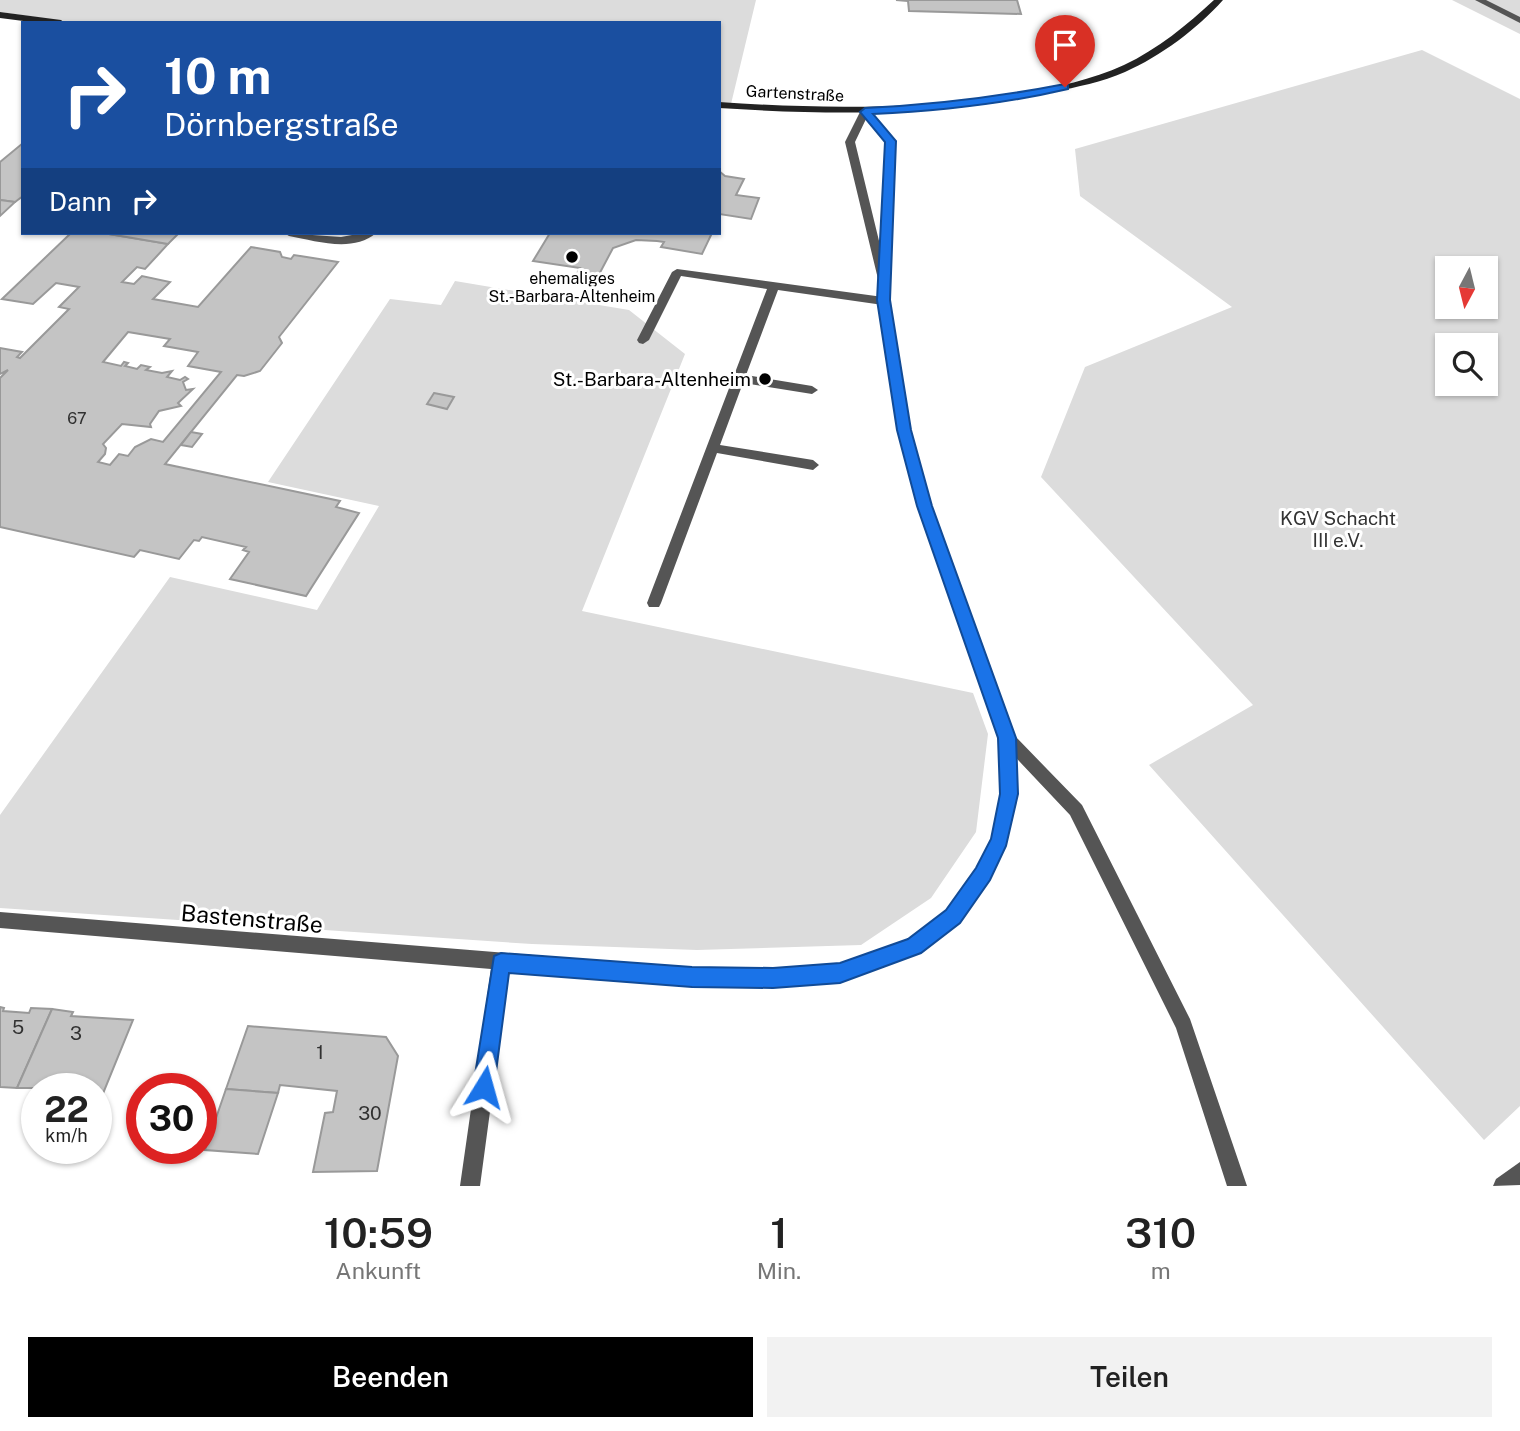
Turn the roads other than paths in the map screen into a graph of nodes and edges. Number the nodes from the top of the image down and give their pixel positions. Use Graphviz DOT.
graph roads {
  1 [pos="1219,0"];
  2 [pos="1479,0"];
  3 [pos="0,15"];
  4 [pos="1520,20"];
  5 [pos="46,21"];
  6 [pos="721,105"];
  7 [pos="865,112"];
  8 [pos="300,235"];
  9 [pos="368,235"];
  10 [pos="883,276"];
  11 [pos="774,286"];
  12 [pos="883,300"];
  13 [pos="643,340"];
  14 [pos="739,379"];
  15 [pos="812,390"];
  16 [pos="712,448"];
  17 [pos="813,465"];
  18 [pos="654,603"];
  19 [pos="1007,738"];
  20 [pos="0,920"];
  21 [pos="501,963"];
  22 [pos="1520,1172"];
  23 [pos="470,1186"];
  24 [pos="1237,1186"];
  25 [pos="1503,1186"];
  1 -- 7 [label="street, Gartenstraße"];
  2 -- 4 [label="street"];
  3 -- 5 [label="street"];
  6 -- 7 [label="street, Gartenstraße"];
  7 -- 10 [label="street"];
  7 -- 10 [label="street"];
  8 -- 9 [label="street"];
  10 -- 12 [label="street"];
  11 -- 12 [label="street"];
  11 -- 13 [label="street"];
  11 -- 14 [label="street"];
  12 -- 19 [label="street"];
  14 -- 15 [label="street"];
  14 -- 16 [label="street"];
  16 -- 17 [label="street"];
  16 -- 18 [label="street"];
  19 -- 21 [label="street, Bastenstraße"];
  19 -- 24 [label="street"];
  20 -- 21 [label="street, Bastenstraße"];
  21 -- 23 [label="street"];
  22 -- 25 [label="street"];
}
